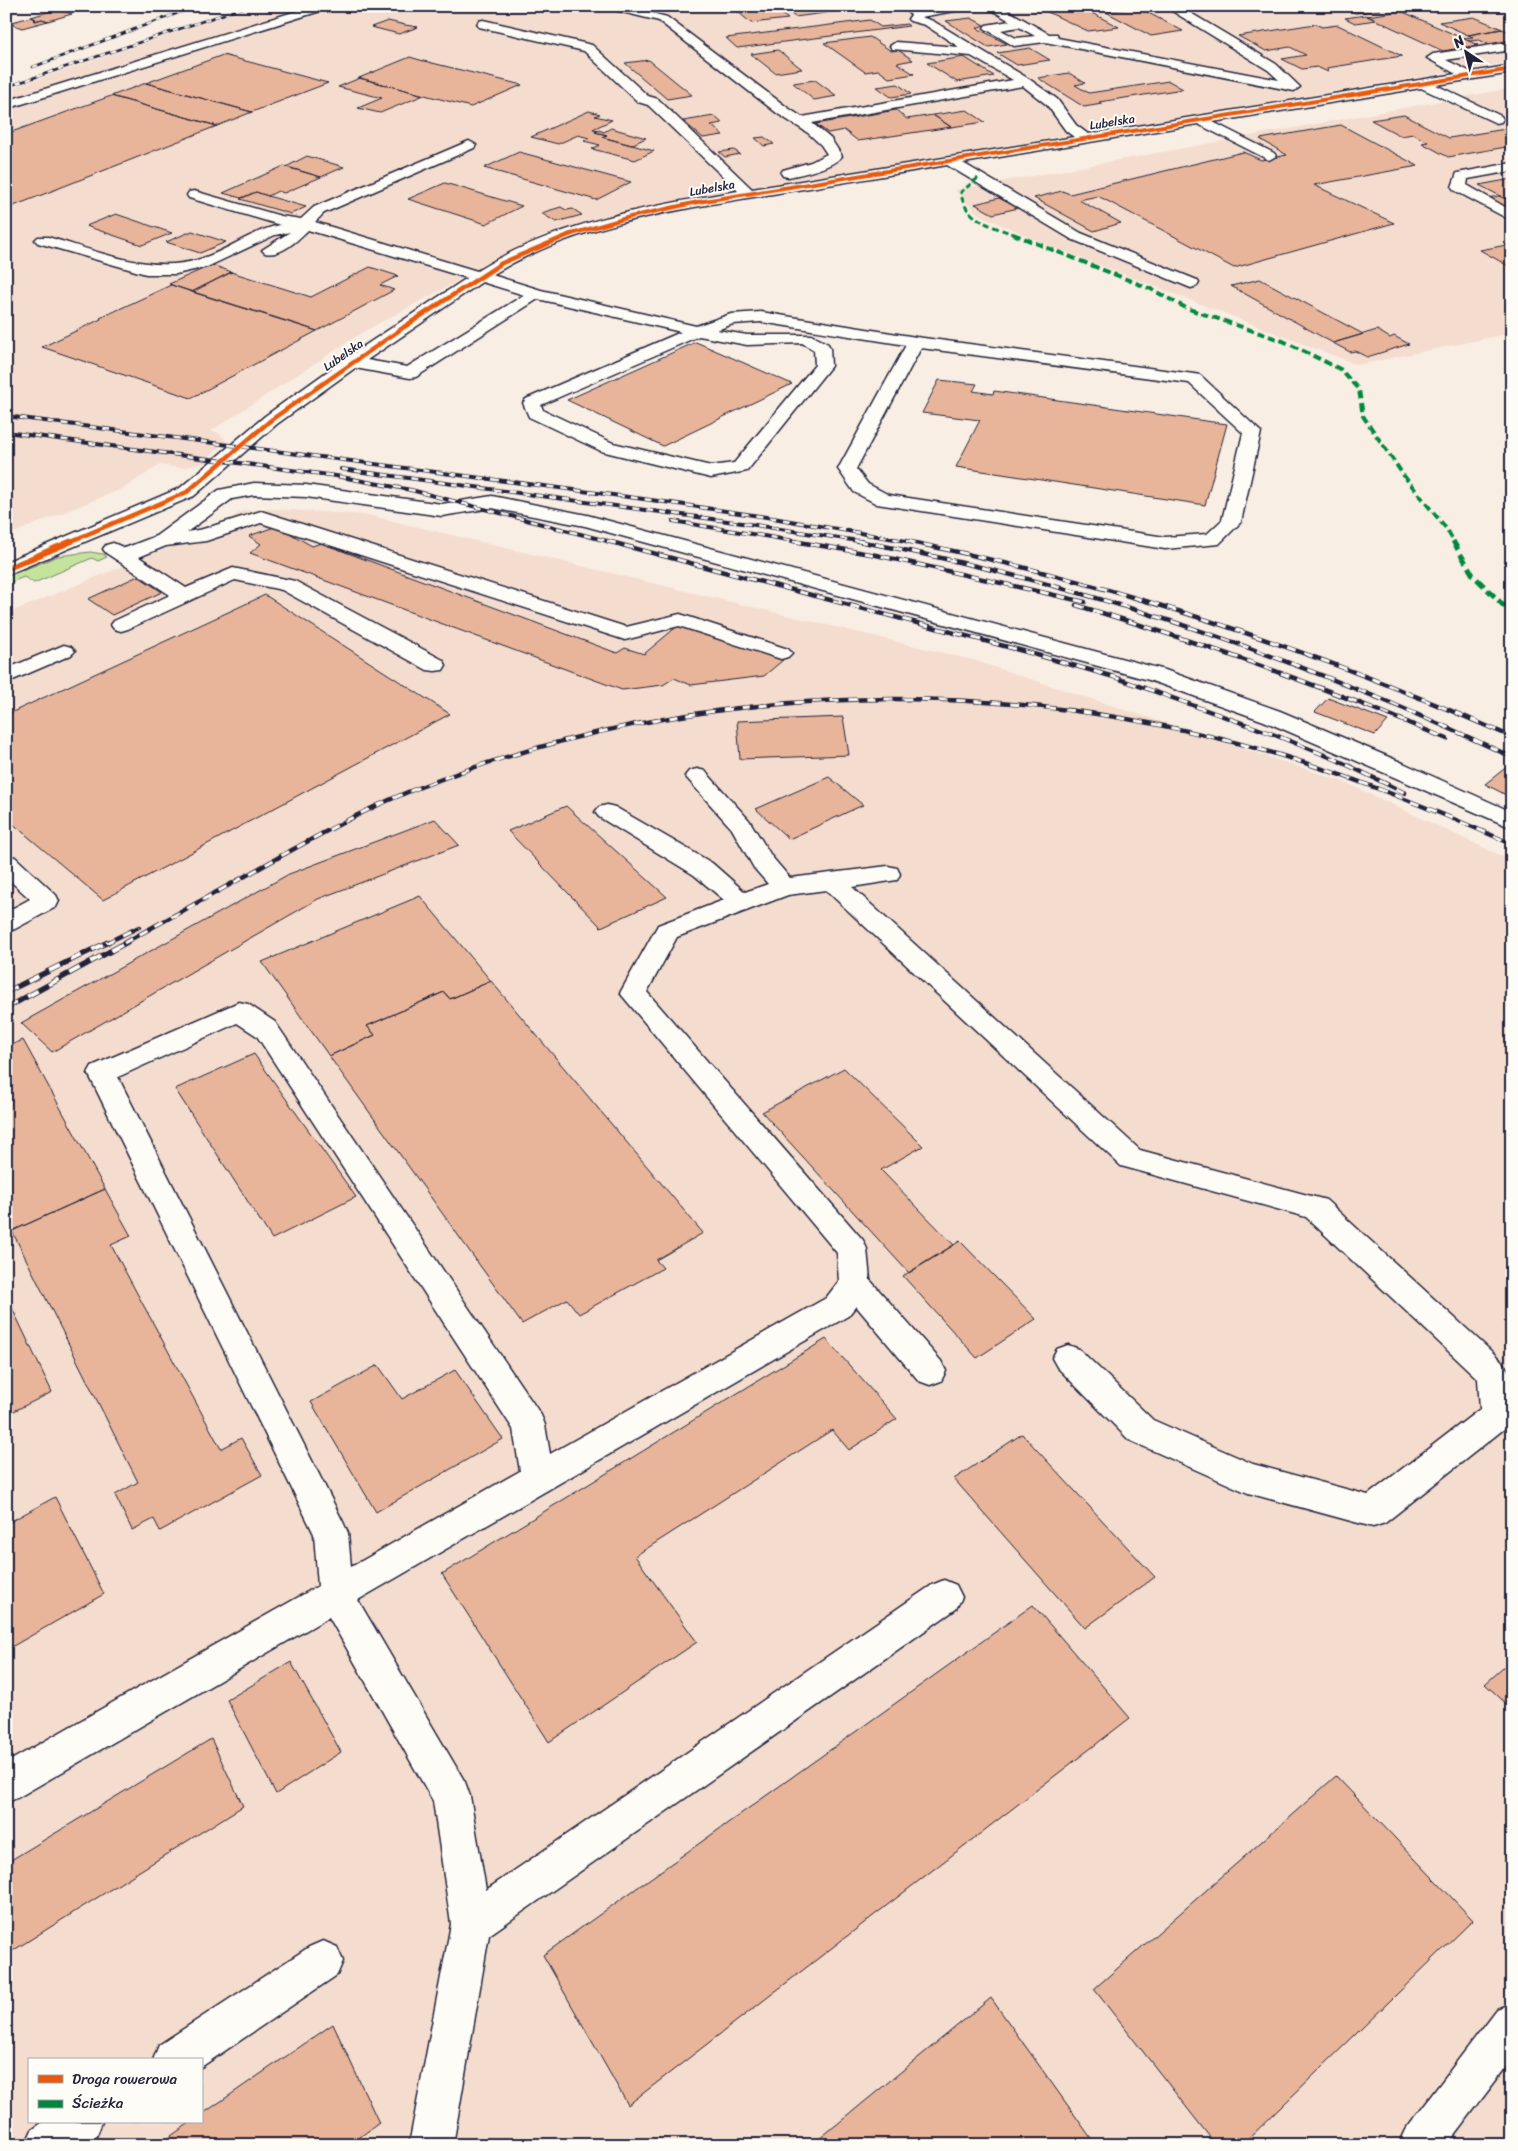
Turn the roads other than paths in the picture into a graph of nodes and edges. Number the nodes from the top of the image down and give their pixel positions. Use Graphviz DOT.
graph roads {
  1 [pos="11,6"];
  2 [pos="326,6"];
  3 [pos="907,6"];
  4 [pos="966,6"];
  5 [pos="1186,6"];
  6 [pos="6,7"];
  7 [pos="614,7"];
  8 [pos="1170,7"];
  9 [pos="990,13"];
  10 [pos="917,14"];
  11 [pos="1023,17"];
  12 [pos="483,24"];
  13 [pos="1050,25"];
  14 [pos="997,26"];
  15 [pos="1047,38"];
  16 [pos="896,46"];
  17 [pos="1512,46"];
  18 [pos="974,52"];
  19 [pos="1142,58"];
  20 [pos="1238,60"];
  21 [pos="1108,65"];
  22 [pos="1272,67"];
  23 [pos="1512,69"];
  24 [pos="1469,76"];
  25 [pos="1025,82"];
  26 [pos="1423,84"];
  27 [pos="1294,87"];
  28 [pos="1319,100"];
  29 [pos="6,105"];
  30 [pos="1200,120"];
  31 [pos="1496,120"];
  32 [pos="800,121"];
  33 [pos="1084,138"];
  34 [pos="469,145"];
  35 [pos="1269,156"];
  36 [pos="948,160"];
  37 [pos="1512,167"];
  38 [pos="774,176"];
  39 [pos="755,179"];
  40 [pos="737,182"];
  41 [pos="748,193"];
  42 [pos="194,195"];
  43 [pos="1512,217"];
  44 [pos="305,224"];
  45 [pos="43,240"];
  46 [pos="270,250"];
  47 [pos="480,277"];
  48 [pos="1192,283"];
  49 [pos="536,294"];
  50 [pos="697,331"];
  51 [pos="916,342"];
  52 [pos="352,362"];
  53 [pos="91,534"];
  54 [pos="163,540"];
  55 [pos="124,556"];
  56 [pos="6,569"];
  57 [pos="185,596"];
  58 [pos="121,625"];
  59 [pos="64,651"];
  60 [pos="781,653"];
  61 [pos="435,665"];
  62 [pos="6,677"];
  63 [pos="697,776"];
  64 [pos="607,812"];
  65 [pos="1512,820"];
  66 [pos="6,864"];
  67 [pos="888,874"];
  68 [pos="830,880"];
  69 [pos="784,887"];
  70 [pos="742,903"];
  71 [pos="6,923"];
  72 [pos="855,1284"];
  73 [pos="1068,1358"];
  74 [pos="930,1371"];
  75 [pos="538,1479"];
  76 [pos="336,1595"];
  77 [pos="944,1597"];
  78 [pos="6,1784"];
  79 [pos="471,1924"];
  80 [pos="323,1961"];
  81 [pos="1512,2024"];
  82 [pos="177,2058"];
  83 [pos="78,2124"];
  84 [pos="47,2145"];
  85 [pos="431,2145"];
  86 [pos="1420,2145"];
  1 -- 6 [label="street"];
  2 -- 29 [label="street"];
  3 -- 10 [label="street"];
  4 -- 10 [label="street"];
  5 -- 8 [label="street"];
  7 -- 32 [label="street"];
  8 -- 22 [label="street"];
  9 -- 11 [label="street"];
  9 -- 14 [label="street"];
  10 -- 18 [label="street"];
  11 -- 14 [label="street"];
  11 -- 15 [label="street"];
  12 -- 40 [label="street"];
  13 -- 15 [label="street"];
  14 -- 15 [label="street"];
  15 -- 19 [label="street"];
  16 -- 18 [label="street"];
  17 -- 24 [label="street"];
  18 -- 25 [label="street"];
  19 -- 21 [label="street"];
  19 -- 27 [label="street"];
  20 -- 22 [label="street"];
  22 -- 27 [label="street"];
  23 -- 24 [label="street, Lubelska"];
  24 -- 26 [label="street, Lubelska"];
  25 -- 32 [label="street"];
  25 -- 33 [label="street"];
  26 -- 28 [label="street, Lubelska"];
  26 -- 31 [label="street"];
  27 -- 28 [label="street"];
  28 -- 30 [label="street, Lubelska"];
  30 -- 33 [label="street, Lubelska"];
  30 -- 35 [label="street"];
  32 -- 38 [label="street"];
  33 -- 36 [label="street, Lubelska"];
  34 -- 44 [label="street"];
  36 -- 41 [label="street, Lubelska"];
  36 -- 48 [label="street"];
  37 -- 43 [label="street"];
  39 -- 40 [label="street"];
  40 -- 41 [label="street"];
  41 -- 47 [label="street, Lubelska"];
  42 -- 44 [label="street"];
  44 -- 45 [label="street"];
  44 -- 46 [label="street"];
  44 -- 47 [label="street"];
  47 -- 49 [label="street"];
  47 -- 52 [label="street, Lubelska"];
  49 -- 50 [label="street"];
  49 -- 52 [label="street"];
  50 -- 50 [label="street"];
  50 -- 51 [label="street"];
  51 -- 51 [label="street"];
  52 -- 53 [label="street, Lubelska"];
  53 -- 55 [label="street"];
  53 -- 56 [label="street, Lubelska"];
  54 -- 55 [label="street"];
  54 -- 60 [label="street"];
  54 -- 65 [label="street"];
  55 -- 57 [label="street"];
  57 -- 58 [label="street"];
  57 -- 61 [label="street"];
  59 -- 62 [label="street"];
  63 -- 69 [label="street"];
  64 -- 70 [label="street"];
  66 -- 71 [label="street"];
  67 -- 68 [label="street"];
  68 -- 69 [label="street"];
  68 -- 73 [label="street"];
  69 -- 70 [label="street"];
  70 -- 72 [label="street"];
  72 -- 74 [label="street"];
  72 -- 75 [label="street"];
  75 -- 76 [label="street"];
  75 -- 76 [label="street"];
  76 -- 78 [label="street"];
  76 -- 79 [label="street"];
  77 -- 79 [label="street"];
  79 -- 85 [label="street"];
  80 -- 82 [label="street"];
  81 -- 86 [label="street"];
  83 -- 84 [label="street"];
}
